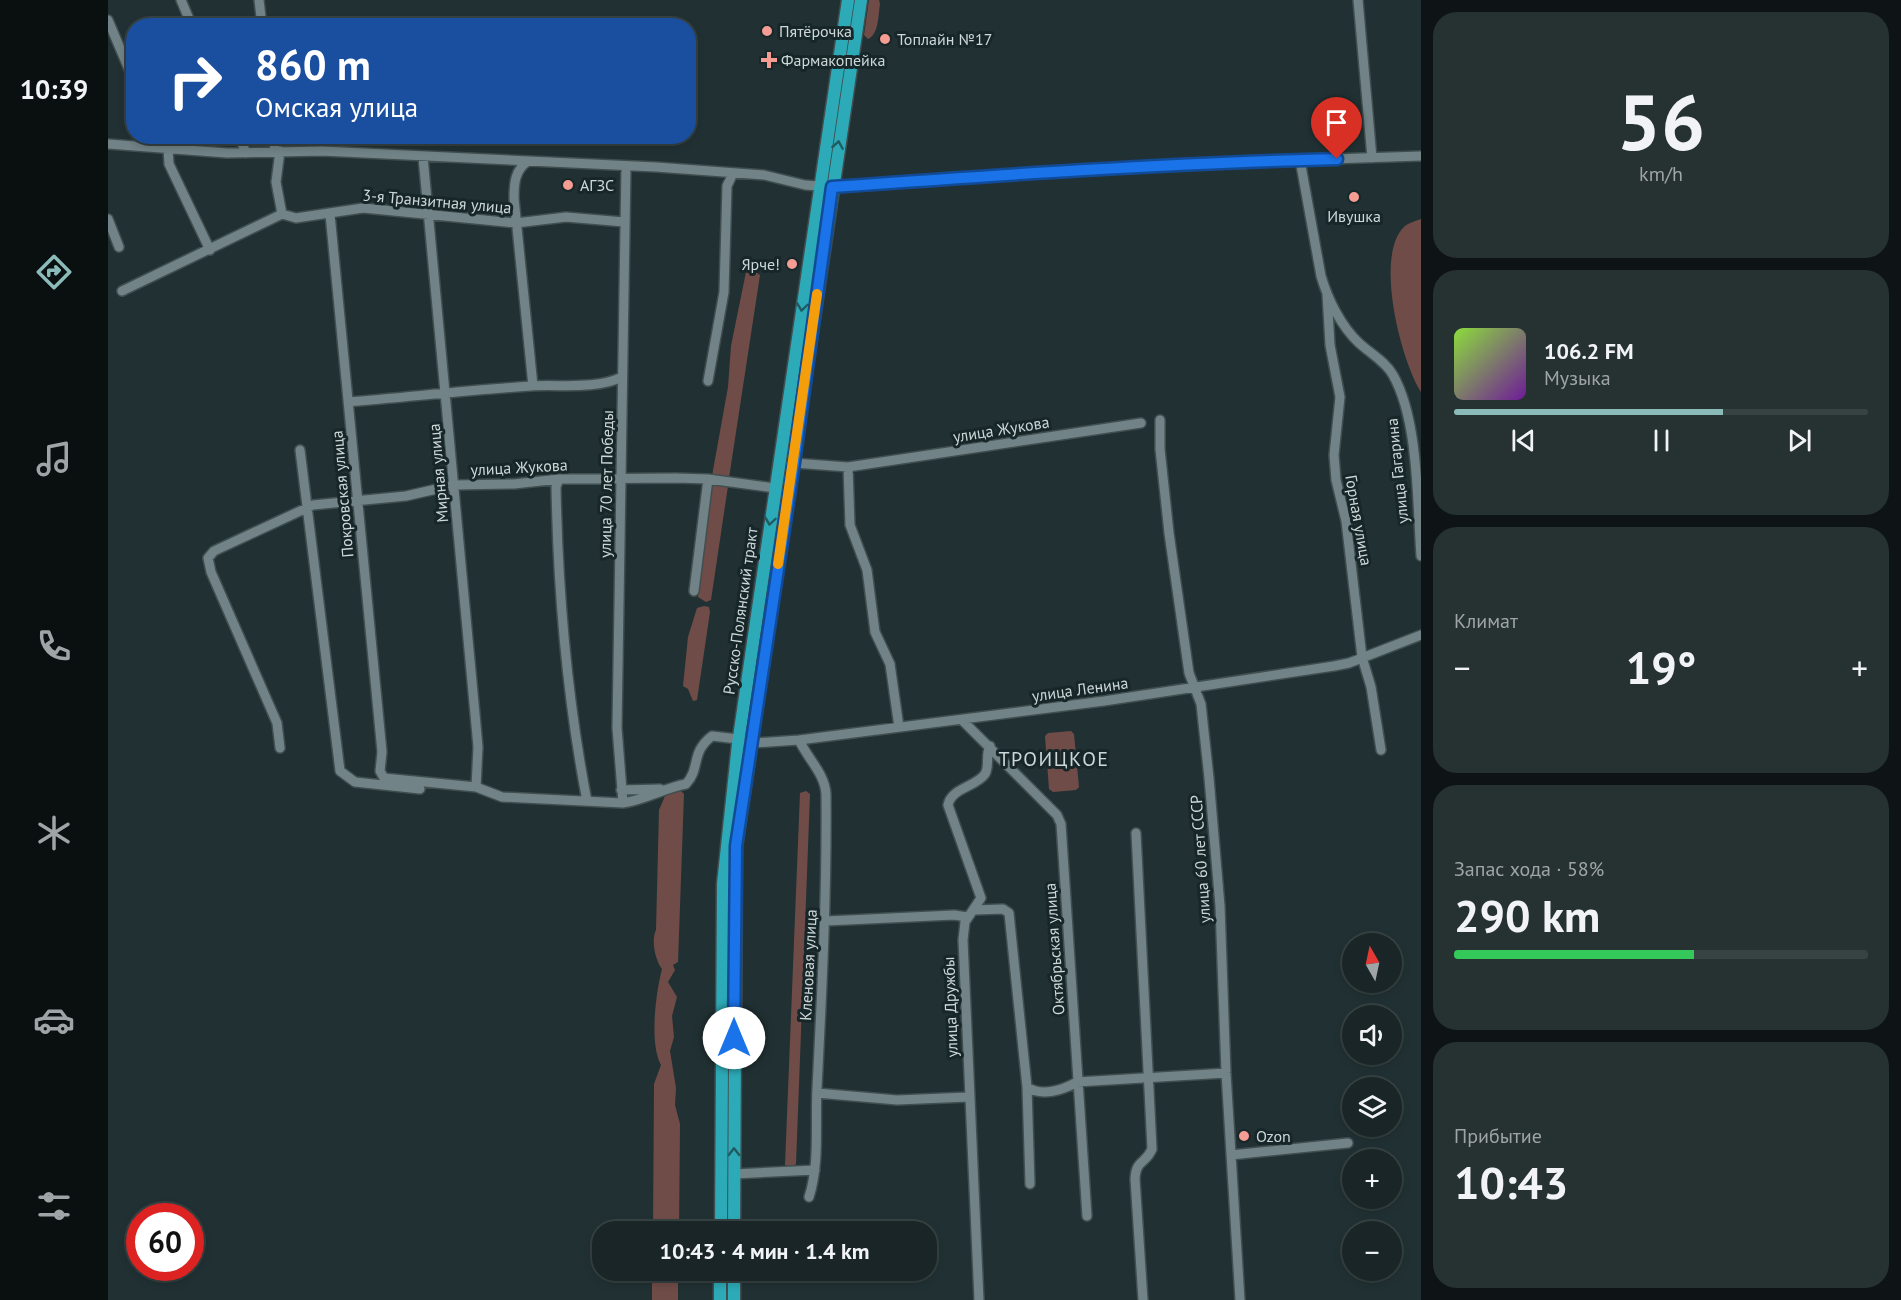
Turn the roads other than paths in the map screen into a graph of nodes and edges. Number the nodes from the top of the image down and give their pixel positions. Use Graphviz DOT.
graph roads {
  1 [pos="181,0"];
  2 [pos="259,0"];
  3 [pos="848,0"];
  4 [pos="861,0"];
  5 [pos="1358,0"];
  6 [pos="189,18"];
  7 [pos="260,18"];
  8 [pos="108,20"];
  9 [pos="126,62"];
  10 [pos="108,144"];
  11 [pos="166,144"];
  12 [pos="242,144"];
  13 [pos="275,144"];
  14 [pos="168,149"];
  15 [pos="277,151"];
  16 [pos="246,153"];
  17 [pos="423,156"];
  18 [pos="1421,156"];
  19 [pos="1372,158"];
  20 [pos="1300,160"];
  21 [pos="528,161"];
  22 [pos="626,166"];
  23 [pos="733,173"];
  24 [pos="826,187"];
  25 [pos="282,214"];
  26 [pos="330,214"];
  27 [pos="428,216"];
  28 [pos="108,219"];
  29 [pos="624,222"];
  30 [pos="516,223"];
  31 [pos="120,247"];
  32 [pos="210,250"];
  33 [pos="122,291"];
  34 [pos="1327,294"];
  35 [pos="622,377"];
  36 [pos="708,381"];
  37 [pos="533,386"];
  38 [pos="445,393"];
  39 [pos="348,402"];
  40 [pos="1160,420"];
  41 [pos="1141,423"];
  42 [pos="300,450"];
  43 [pos="794,463"];
  44 [pos="848,467"];
  45 [pos="621,478"];
  46 [pos="559,479"];
  47 [pos="708,479"];
  48 [pos="454,485"];
  49 [pos="775,488"];
  50 [pos="358,500"];
  51 [pos="308,507"];
  52 [pos="1421,556"];
  53 [pos="694,591"];
  54 [pos="1421,635"];
  55 [pos="1362,657"];
  56 [pos="1349,663"];
  57 [pos="1368,676"];
  58 [pos="1194,688"];
  59 [pos="962,720"];
  60 [pos="899,728"];
  61 [pos="799,740"];
  62 [pos="742,742"];
  63 [pos="990,746"];
  64 [pos="280,748"];
  65 [pos="1381,750"];
  66 [pos="461,786"];
  67 [pos="476,787"];
  68 [pos="662,789"];
  69 [pos="621,790"];
  70 [pos="587,801"];
  71 [pos="623,803"];
  72 [pos="1136,833"];
  73 [pos="974,910"];
  74 [pos="967,917"];
  75 [pos="826,921"];
  76 [pos="1226,1072"];
  77 [pos="1150,1077"];
  78 [pos="1077,1082"];
  79 [pos="1027,1087"];
  80 [pos="817,1094"];
  81 [pos="968,1097"];
  82 [pos="1348,1143"];
  83 [pos="1231,1155"];
  84 [pos="815,1170"];
  85 [pos="734,1174"];
  86 [pos="1030,1184"];
  87 [pos="809,1197"];
  88 [pos="1087,1216"];
  89 [pos="721,1221"];
  90 [pos="734,1221"];
  91 [pos="720,1281"];
  92 [pos="734,1281"];
  93 [pos="720,1300"];
  94 [pos="734,1300"];
  95 [pos="979,1300"];
  96 [pos="1143,1300"];
  97 [pos="1240,1300"];
  1 -- 6 [label="street"];
  2 -- 7 [label="street"];
  3 -- 24 [label="main road, Русско-Полянский тракт"];
  24 -- 4 [label="main road, Русско-Полянский тракт, one-way"];
  5 -- 19 [label="street"];
  8 -- 9 [label="street"];
  10 -- 14 [label="street"];
  11 -- 14 [label="street"];
  12 -- 16 [label="street"];
  13 -- 15 [label="street"];
  14 -- 16 [label="street"];
  14 -- 32 [label="street"];
  15 -- 16 [label="street"];
  15 -- 17 [label="street"];
  15 -- 25 [label="street"];
  17 -- 21 [label="street"];
  17 -- 27 [label="street, Мирная улица"];
  18 -- 19 [label="street"];
  19 -- 20 [label="street"];
  20 -- 24 [label="street"];
  20 -- 34 [label="street, улица Гагарина"];
  21 -- 22 [label="street"];
  21 -- 30 [label="street"];
  22 -- 23 [label="street"];
  22 -- 29 [label="street, улица 70 лет Победы"];
  23 -- 24 [label="street"];
  23 -- 36 [label="street"];
  24 -- 43 [label="main road, Русско-Полянский тракт"];
  24 -- 49 [label="main road, Русско-Полянский тракт, one-way"];
  25 -- 26 [label="street, 3-я Транзитная улица"];
  25 -- 32 [label="street"];
  26 -- 27 [label="street, 3-я Транзитная улица"];
  26 -- 39 [label="street, Покровская улица"];
  27 -- 30 [label="street, 3-я Транзитная улица"];
  27 -- 38 [label="street, Мирная улица"];
  28 -- 31 [label="street"];
  29 -- 30 [label="street, 3-я Транзитная улица"];
  29 -- 35 [label="street, улица 70 лет Победы"];
  30 -- 37 [label="street"];
  32 -- 33 [label="street"];
  34 -- 52 [label="street, улица Гагарина"];
  34 -- 55 [label="street, Горная улица"];
  35 -- 37 [label="street"];
  35 -- 45 [label="street, улица 70 лет Победы"];
  37 -- 38 [label="street"];
  38 -- 39 [label="street"];
  38 -- 48 [label="street, Мирная улица"];
  39 -- 50 [label="street, Покровская улица"];
  40 -- 58 [label="street, улица 60 лет СССР"];
  41 -- 44 [label="street, улица Жукова"];
  42 -- 51 [label="street"];
  43 -- 44 [label="street, улица Жукова"];
  43 -- 62 [label="main road, Русско-Полянский тракт"];
  44 -- 60 [label="street"];
  45 -- 46 [label="street, улица Жукова"];
  45 -- 47 [label="street, улица Жукова"];
  45 -- 69 [label="street, улица 70 лет Победы"];
  46 -- 48 [label="street, улица Жукова"];
  46 -- 70 [label="street"];
  47 -- 49 [label="street, улица Жукова"];
  47 -- 53 [label="street"];
  48 -- 50 [label="street, улица Жукова"];
  48 -- 67 [label="street, Мирная улица"];
  49 -- 62 [label="main road, Русско-Полянский тракт, one-way"];
  50 -- 51 [label="street, улица Жукова"];
  50 -- 66 [label="street, Покровская улица"];
  51 -- 64 [label="street, улица Жукова"];
  51 -- 66 [label="street"];
  54 -- 55 [label="street, улица Ленина"];
  55 -- 56 [label="street, улица Ленина"];
  55 -- 57 [label="street, Горная улица"];
  56 -- 57 [label="street"];
  56 -- 58 [label="street, улица Ленина"];
  57 -- 65 [label="street, Горная улица"];
  58 -- 59 [label="street, улица Ленина"];
  58 -- 76 [label="street, улица 60 лет СССР"];
  59 -- 60 [label="street, улица Ленина"];
  59 -- 63 [label="street, Октябрьская улица"];
  60 -- 61 [label="street, улица Ленина"];
  61 -- 62 [label="street, улица Ленина"];
  61 -- 75 [label="street, Кленовая улица"];
  62 -- 68 [label="street, улица Ленина"];
  85 -- 62 [label="main road, Русско-Полянский тракт, one-way"];
  62 -- 89 [label="main road, Русско-Полянский тракт"];
  63 -- 73 [label="street"];
  63 -- 78 [label="street, Октябрьская улица"];
  66 -- 67 [label="street"];
  67 -- 70 [label="street"];
  68 -- 69 [label="street"];
  68 -- 71 [label="street"];
  69 -- 71 [label="street, улица 70 лет Победы"];
  70 -- 71 [label="street"];
  72 -- 77 [label="street"];
  73 -- 74 [label="street"];
  73 -- 79 [label="street"];
  74 -- 75 [label="street"];
  74 -- 81 [label="street, улица Дружбы"];
  75 -- 80 [label="street, Кленовая улица"];
  76 -- 77 [label="street"];
  76 -- 83 [label="street, улица 60 лет СССР"];
  77 -- 78 [label="street"];
  77 -- 96 [label="street"];
  78 -- 79 [label="street"];
  78 -- 88 [label="street, Октябрьская улица"];
  79 -- 86 [label="street"];
  80 -- 81 [label="street"];
  80 -- 84 [label="street, Кленовая улица"];
  81 -- 95 [label="street, улица Дружбы"];
  82 -- 83 [label="street"];
  83 -- 97 [label="street, улица 60 лет СССР"];
  84 -- 85 [label="street"];
  84 -- 87 [label="street, Кленовая улица"];
  85 -- 90 [label="main road, Русско-Полянский тракт"];
  91 -- 93 [label="main road"];
  92 -- 94 [label="main road"];
}
